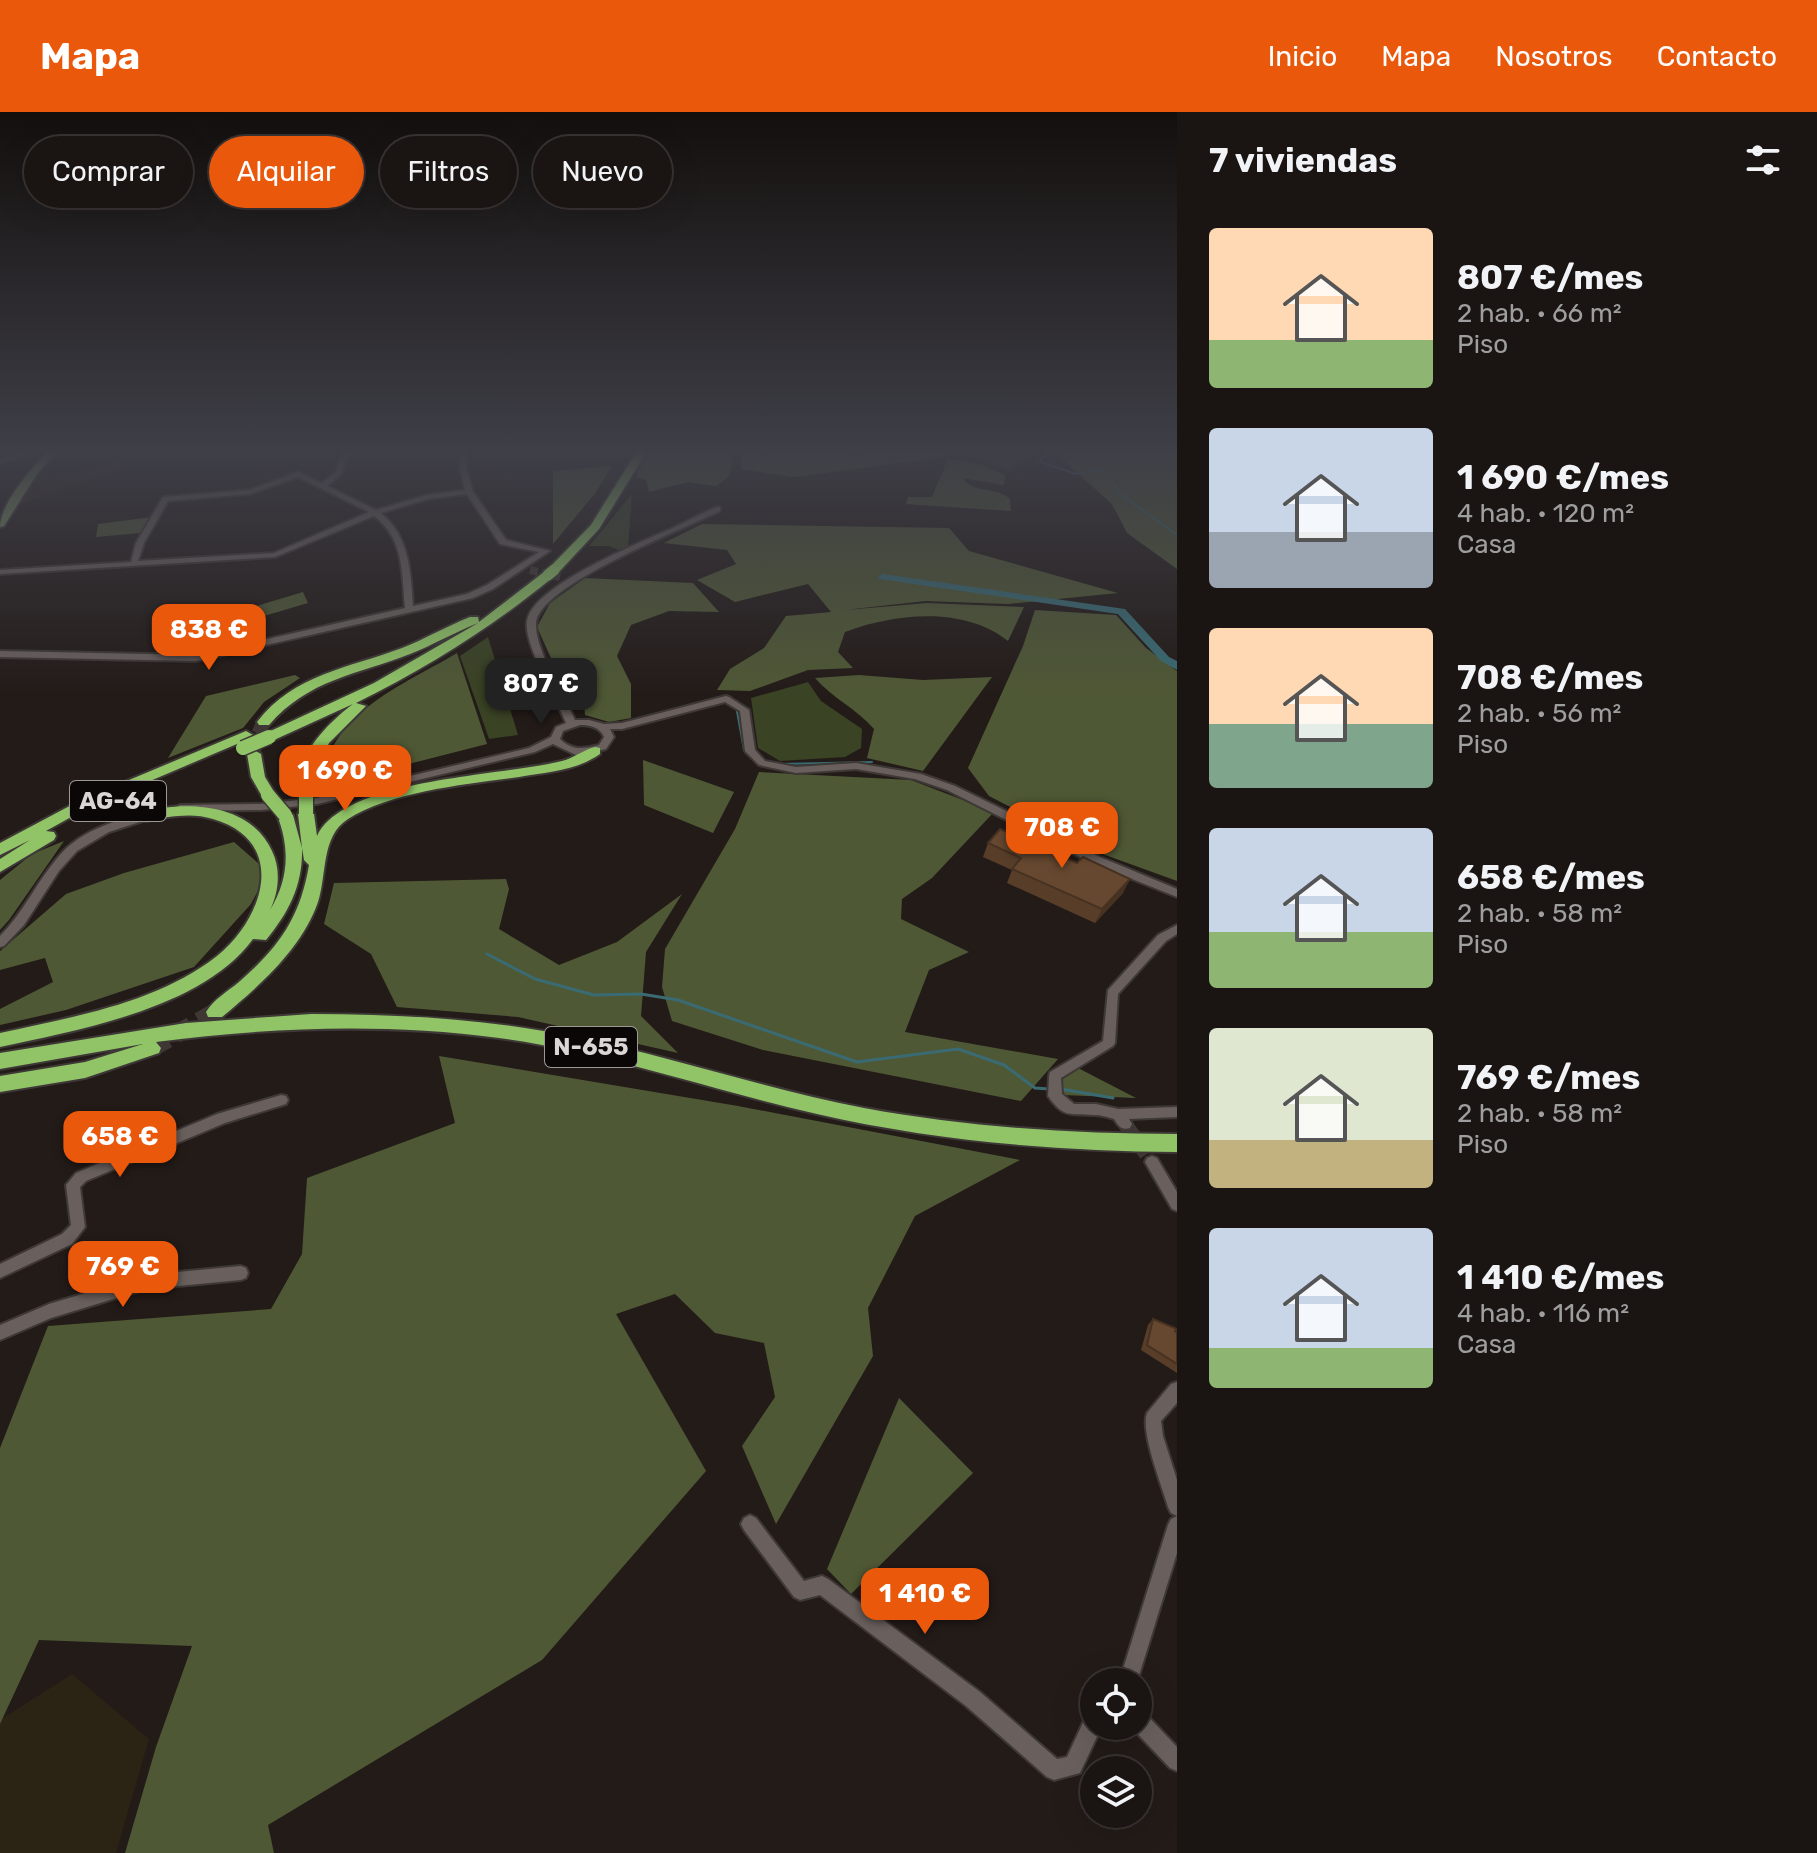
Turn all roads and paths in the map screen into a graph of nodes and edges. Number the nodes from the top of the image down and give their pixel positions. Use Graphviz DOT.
graph roads {
  1 [pos="146,532"];
  2 [pos="331,532"];
  3 [pos="391,532"];
  4 [pos="496,532"];
  5 [pos="576,532"];
  6 [pos="589,532"];
  7 [pos="672,532"];
  8 [pos="134,563"];
  9 [pos="0,572"];
  10 [pos="545,572"];
  11 [pos="409,608"];
  12 [pos="474,620"];
  13 [pos="0,654"];
  14 [pos="435,656"];
  15 [pos="571,723"];
  16 [pos="268,728"];
  17 [pos="606,732"];
  18 [pos="555,739"];
  19 [pos="248,746"];
  20 [pos="563,749"];
  21 [pos="532,750"];
  22 [pos="595,751"];
  23 [pos="146,816"];
  24 [pos="0,850"];
  25 [pos="0,867"];
  26 [pos="312,891"];
  27 [pos="1177,893"];
  28 [pos="1177,929"];
  29 [pos="0,943"];
  30 [pos="215,1012"];
  31 [pos="30,1033"];
  32 [pos="0,1040"];
  33 [pos="152,1048"];
  34 [pos="0,1061"];
  35 [pos="0,1084"];
  36 [pos="281,1100"];
  37 [pos="1177,1112"];
  38 [pos="1177,1143"];
  39 [pos="1152,1162"];
  40 [pos="1177,1205"];
  41 [pos="0,1271"];
  42 [pos="241,1273"];
  43 [pos="0,1333"];
  44 [pos="1177,1390"];
  45 [pos="1177,1507"];
  46 [pos="750,1524"];
  47 [pos="1177,1525"];
  48 [pos="1132,1668"];
  49 [pos="1152,1735"];
  50 [pos="1085,1740"];
  51 [pos="1177,1761"];
  1 -- 8 [label="street"];
  2 -- 8 [label="street"];
  3 -- 11 [label="street"];
  4 -- 10 [label="street"];
  5 -- 10 [label="highway, AG-64"];
  6 -- 10 [label="highway, AG-64"];
  7 -- 10 [label="street"];
  8 -- 9 [label="street"];
  10 -- 11 [label="street"];
  10 -- 12 [label="highway, AG-64"];
  10 -- 14 [label="highway, AG-64"];
  10 -- 15 [label="street"];
  11 -- 13 [label="street"];
  12 -- 16 [label="highway, AG-64"];
  12 -- 16 [label="highway"];
  14 -- 16 [label="highway, AG-64"];
  14 -- 26 [label="highway, bridge"];
  15 -- 17 [label="street"];
  15 -- 18 [label="street"];
  16 -- 19 [label="highway, AG-64, bridge"];
  17 -- 22 [label="street"];
  17 -- 27 [label="street"];
  18 -- 20 [label="street"];
  18 -- 21 [label="street"];
  19 -- 24 [label="highway, AG-64"];
  19 -- 25 [label="highway, AG-64"];
  19 -- 31 [label="highway, bridge"];
  20 -- 21 [label="street"];
  20 -- 22 [label="street"];
  21 -- 23 [label="street"];
  22 -- 26 [label="highway"];
  23 -- 29 [label="street"];
  23 -- 31 [label="highway"];
  26 -- 30 [label="highway"];
  28 -- 37 [label="street"];
  31 -- 32 [label="highway"];
  33 -- 35 [label="highway"];
  34 -- 38 [label="highway, N-655"];
  36 -- 41 [label="street"];
  39 -- 40 [label="street"];
  42 -- 43 [label="street"];
  44 -- 45 [label="street"];
  46 -- 50 [label="street"];
  47 -- 48 [label="street"];
  49 -- 51 [label="street"];
}
